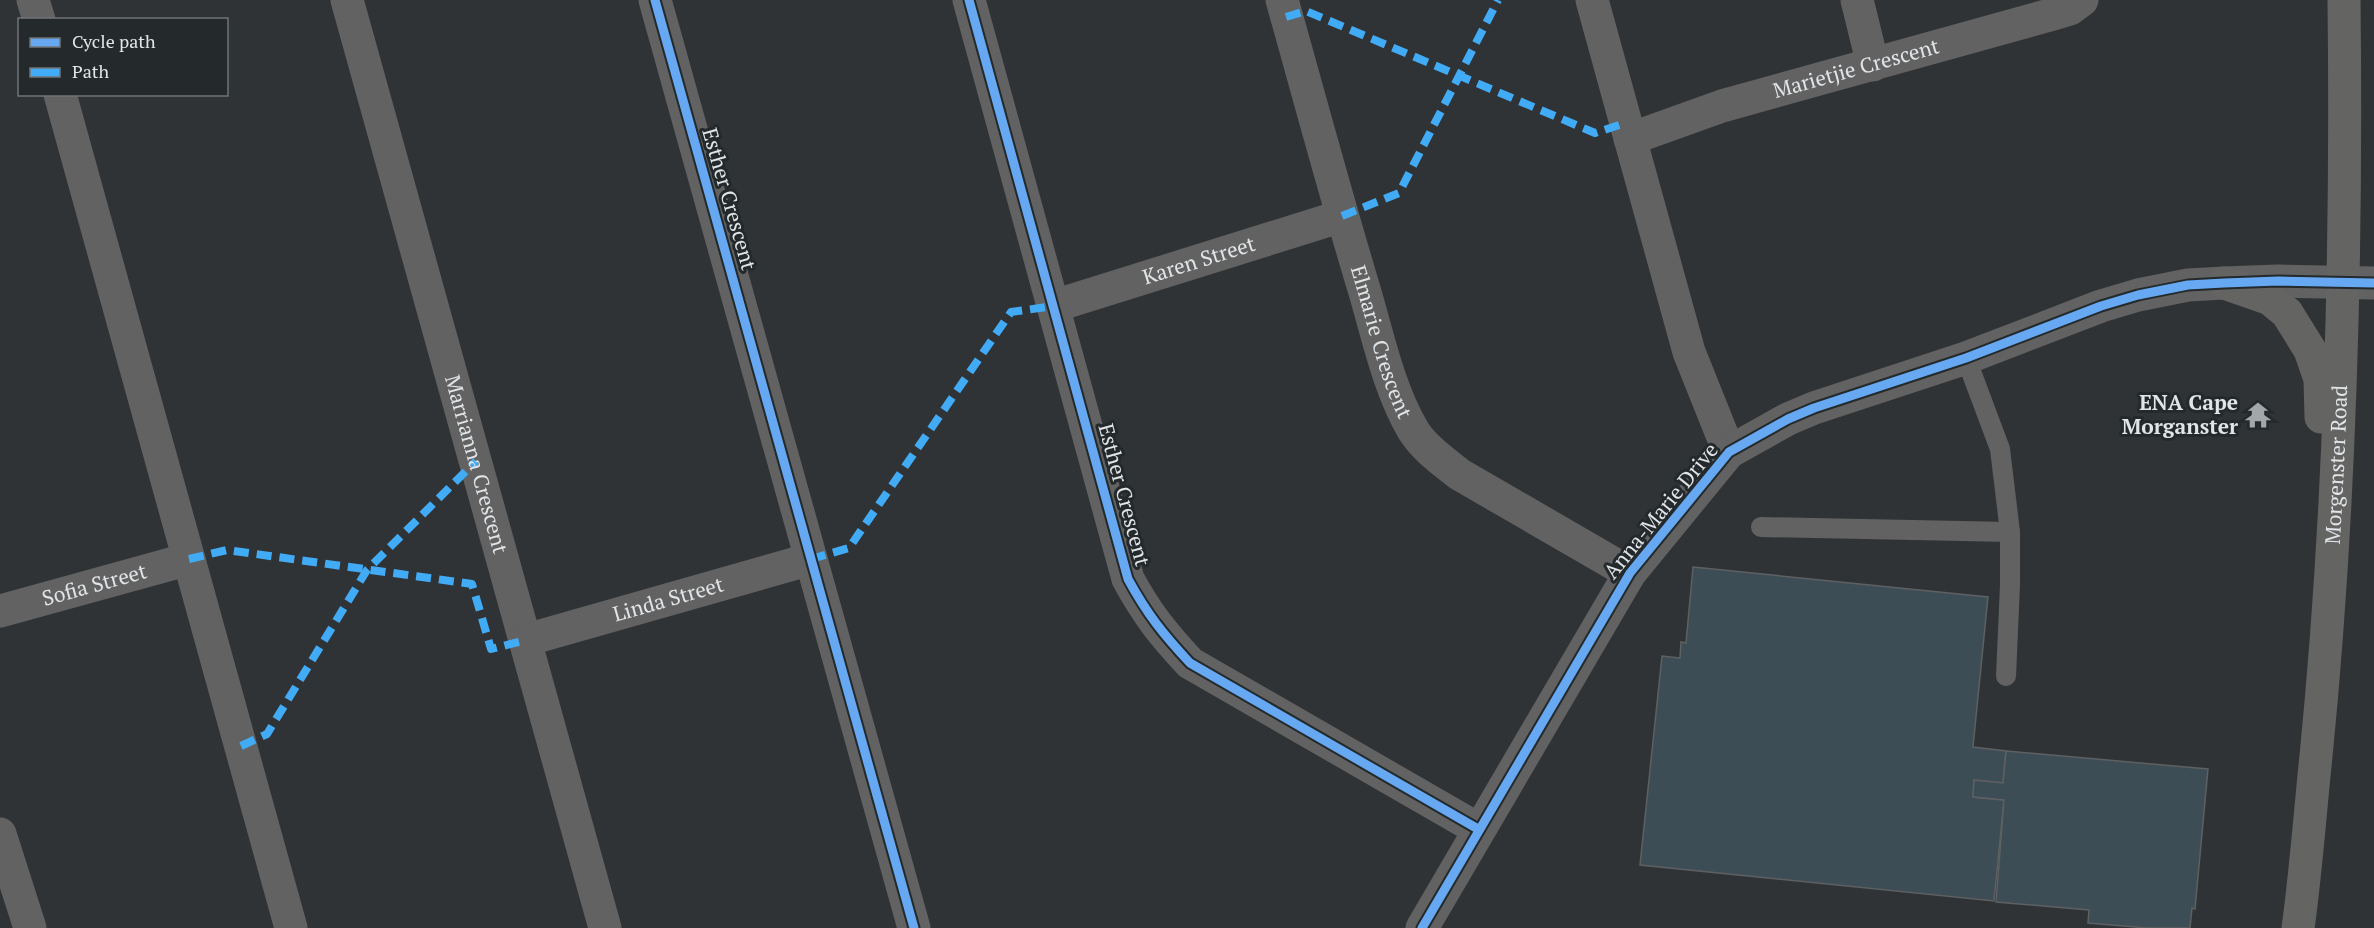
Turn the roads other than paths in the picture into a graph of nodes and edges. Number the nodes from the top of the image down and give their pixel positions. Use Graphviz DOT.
graph roads {
  1 [pos="33,0"];
  2 [pos="347,0"];
  3 [pos="655,0"];
  4 [pos="969,0"];
  5 [pos="1282,0"];
  6 [pos="1592,0"];
  7 [pos="1857,0"];
  8 [pos="2082,0"];
  9 [pos="2344,0"];
  10 [pos="38,18"];
  11 [pos="1873,65"];
  12 [pos="61,96"];
  13 [pos="1630,139"];
  14 [pos="1342,216"];
  15 [pos="2342,281"];
  16 [pos="2224,283"];
  17 [pos="2374,283"];
  18 [pos="1054,306"];
  19 [pos="1966,358"];
  20 [pos="1729,452"];
  21 [pos="1761,527"];
  22 [pos="2010,532"];
  23 [pos="2334,534"];
  24 [pos="811,559"];
  25 [pos="189,560"];
  26 [pos="1629,573"];
  27 [pos="0,611"];
  28 [pos="526,640"];
  29 [pos="2006,676"];
  30 [pos="1478,829"];
  31 [pos="0,834"];
  32 [pos="30,928"];
  33 [pos="291,928"];
  34 [pos="605,928"];
  35 [pos="914,928"];
  36 [pos="1422,928"];
  37 [pos="2298,928"];
  1 -- 10 [label="street"];
  2 -- 28 [label="street, Marrianna Crescent"];
  3 -- 24 [label="street, Esther Crescent"];
  4 -- 18 [label="street, Esther Crescent"];
  5 -- 14 [label="street, Elmarie Crescent"];
  6 -- 13 [label="street"];
  7 -- 11 [label="street"];
  8 -- 11 [label="street, Marietjie Crescent"];
  9 -- 15 [label="main road, Morgenster Road"];
  11 -- 13 [label="street, Marietjie Crescent"];
  12 -- 25 [label="street"];
  13 -- 20 [label="street"];
  14 -- 18 [label="street, Karen Street"];
  14 -- 26 [label="street, Elmarie Crescent"];
  15 -- 16 [label="street, Anna-Marie Drive"];
  15 -- 17 [label="street, Anna-Marie Drive"];
  15 -- 23 [label="main road, Morgenster Road"];
  16 -- 19 [label="street, Anna-Marie Drive"];
  16 -- 23 [label="main road"];
  18 -- 30 [label="street, Esther Crescent"];
  19 -- 20 [label="street, Anna-Marie Drive"];
  19 -- 22 [label="lane"];
  20 -- 26 [label="street, Anna-Marie Drive"];
  21 -- 22 [label="lane"];
  22 -- 29 [label="lane"];
  23 -- 37 [label="main road, Morgenster Road"];
  24 -- 28 [label="street, Linda Street"];
  24 -- 35 [label="street, Esther Crescent"];
  25 -- 27 [label="street, Sofia Street"];
  25 -- 33 [label="street"];
  26 -- 30 [label="street, Anna-Marie Drive"];
  28 -- 34 [label="street, Marrianna Crescent"];
  30 -- 36 [label="street, Anna-Marie Drive"];
  31 -- 32 [label="street"];
}
